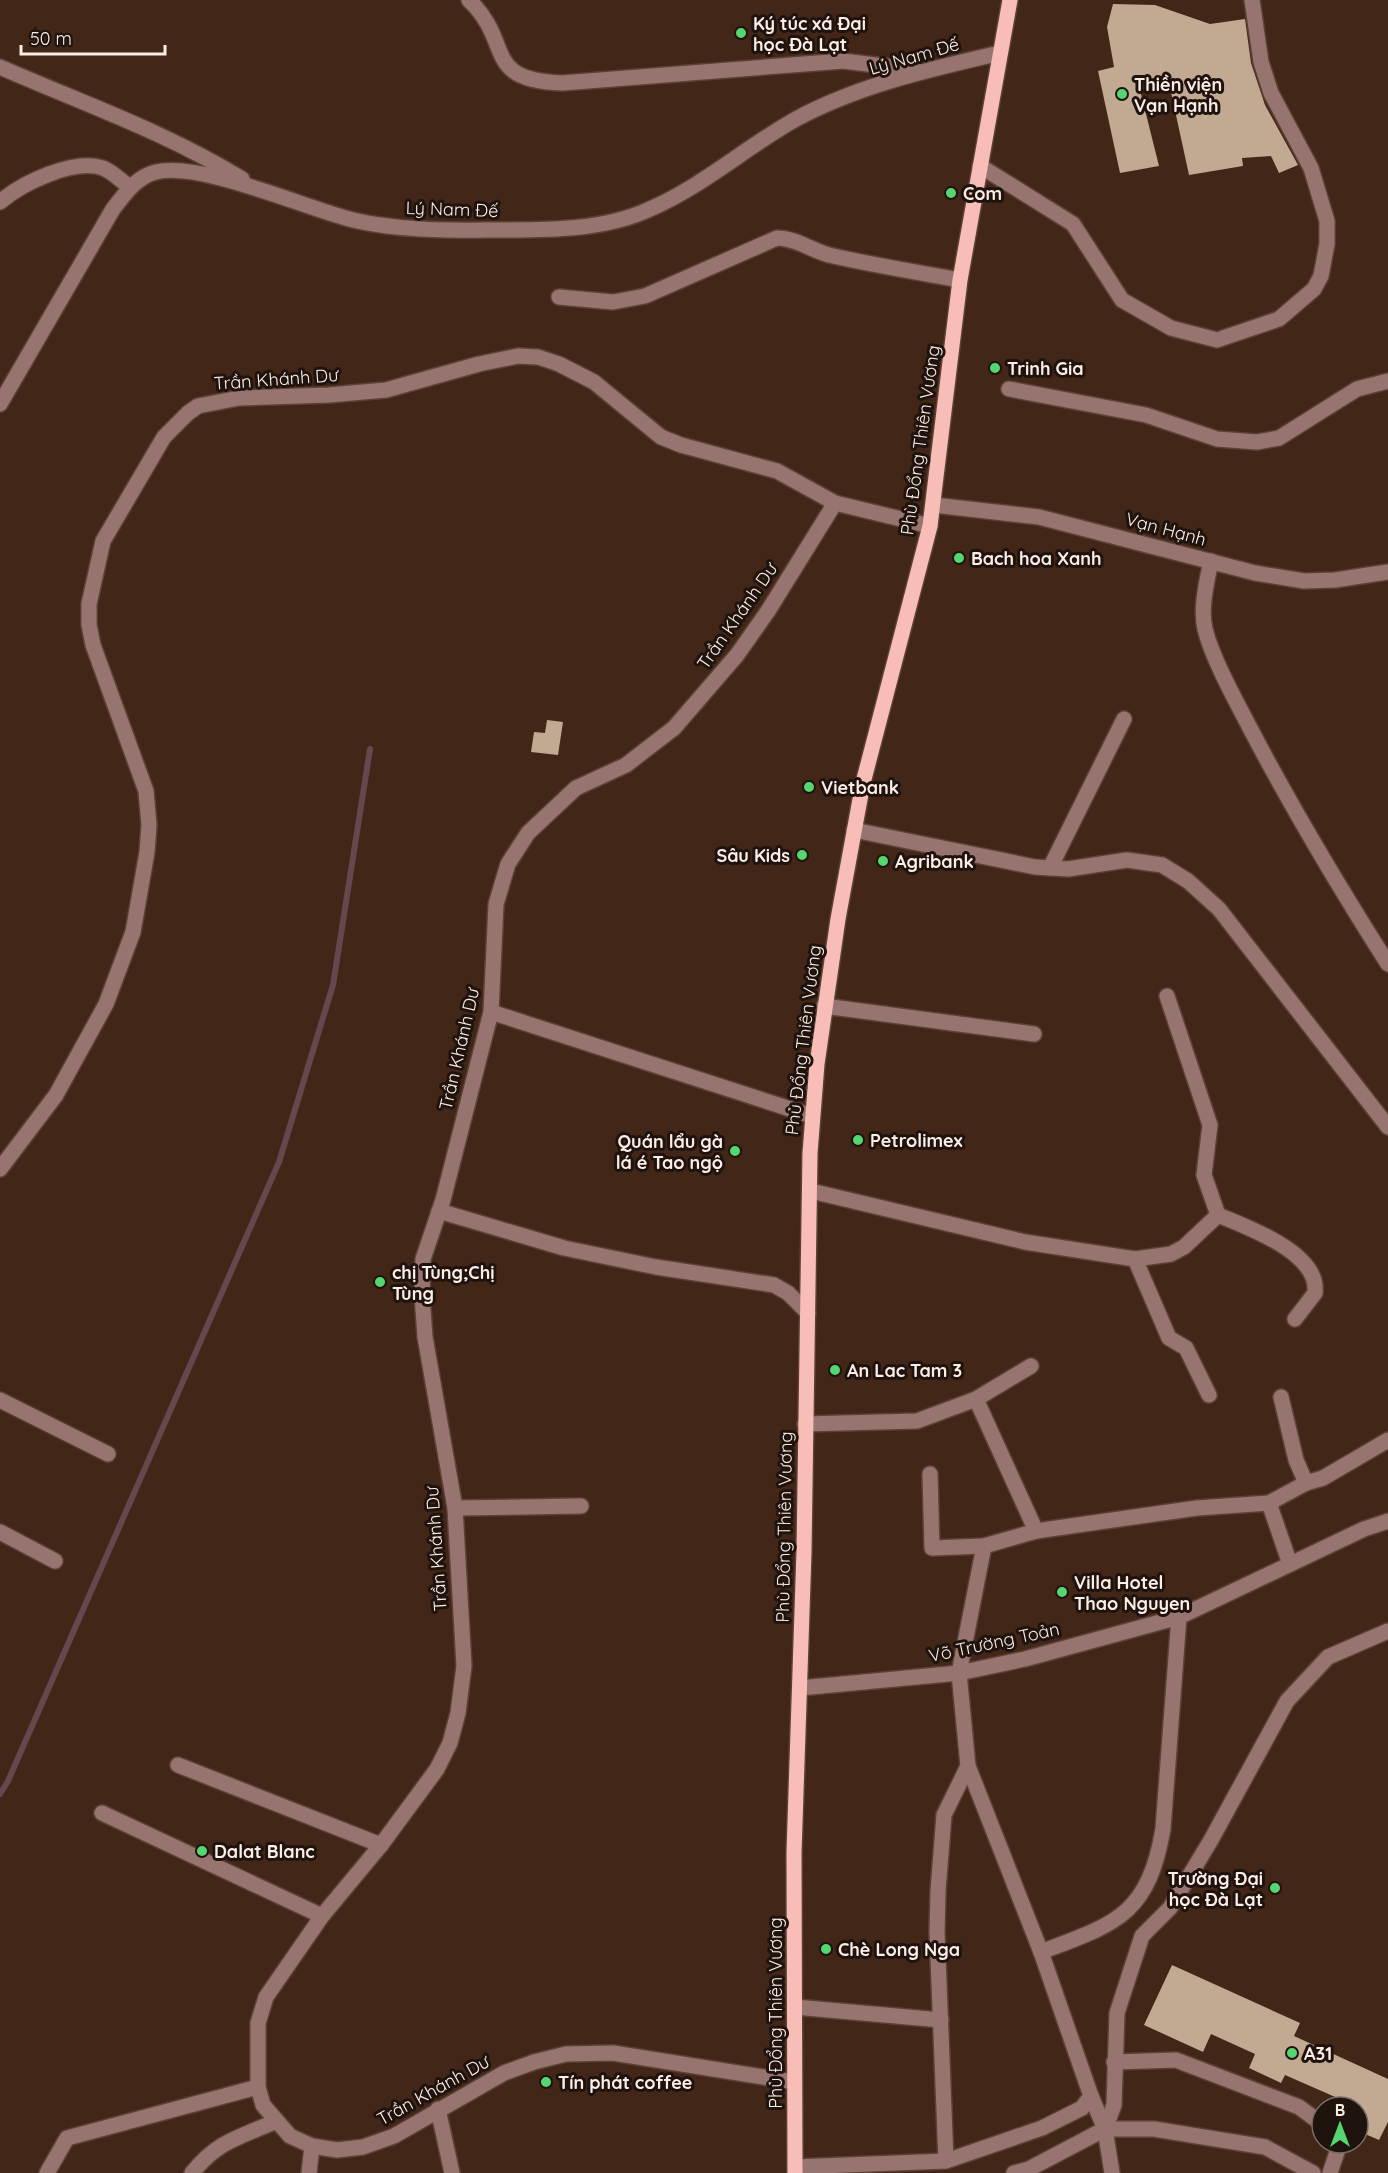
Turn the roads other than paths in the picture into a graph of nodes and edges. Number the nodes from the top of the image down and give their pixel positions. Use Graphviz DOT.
graph roads {
  1 [pos="470,0"];
  2 [pos="1010,0"];
  3 [pos="1252,0"];
  4 [pos="1000,53"];
  5 [pos="0,67"];
  6 [pos="922,71"];
  7 [pos="980,166"];
  8 [pos="130,187"];
  9 [pos="258,190"];
  10 [pos="0,202"];
  11 [pos="960,280"];
  12 [pos="559,297"];
  13 [pos="1388,381"];
  14 [pos="1009,389"];
  15 [pos="0,404"];
  16 [pos="835,503"];
  17 [pos="934,505"];
  18 [pos="930,526"];
  19 [pos="1211,561"];
  20 [pos="1388,572"];
  21 [pos="1124,718"];
  22 [pos="854,830"];
  23 [pos="1050,868"];
  24 [pos="1388,964"];
  25 [pos="1167,996"];
  26 [pos="824,1006"];
  27 [pos="491,1012"];
  28 [pos="1035,1034"];
  29 [pos="812,1116"];
  30 [pos="1388,1127"];
  31 [pos="0,1169"];
  32 [pos="811,1191"];
  33 [pos="439,1211"];
  34 [pos="1218,1215"];
  35 [pos="1135,1259"];
  36 [pos="808,1313"];
  37 [pos="1295,1318"];
  38 [pos="1031,1366"];
  39 [pos="1209,1395"];
  40 [pos="1281,1397"];
  41 [pos="976,1399"];
  42 [pos="0,1400"];
  43 [pos="805,1424"];
  44 [pos="1388,1440"];
  45 [pos="108,1455"];
  46 [pos="930,1474"];
  47 [pos="1306,1483"];
  48 [pos="1269,1503"];
  49 [pos="581,1506"];
  50 [pos="455,1508"];
  51 [pos="1388,1521"];
  52 [pos="1036,1531"];
  53 [pos="0,1532"];
  54 [pos="984,1546"];
  55 [pos="55,1561"];
  56 [pos="1290,1564"];
  57 [pos="1179,1617"];
  58 [pos="1388,1632"];
  59 [pos="959,1673"];
  60 [pos="800,1688"];
  61 [pos="178,1765"];
  62 [pos="968,1766"];
  63 [pos="102,1813"];
  64 [pos="381,1845"];
  65 [pos="322,1916"];
  66 [pos="1041,1952"];
  67 [pos="795,2007"];
  68 [pos="941,2020"];
  69 [pos="1114,2062"];
  70 [pos="794,2082"];
  71 [pos="258,2087"];
  72 [pos="1091,2096"];
  73 [pos="438,2109"];
  74 [pos="1310,2115"];
  75 [pos="274,2122"];
  76 [pos="1105,2129"];
  77 [pos="312,2146"];
  78 [pos="1336,2155"];
  79 [pos="946,2161"];
  80 [pos="795,2170"];
  81 [pos="47,2173"];
  82 [pos="192,2173"];
  83 [pos="309,2173"];
  84 [pos="452,2173"];
  85 [pos="1014,2173"];
  86 [pos="1112,2173"];
  87 [pos="1313,2173"];
  88 [pos="1330,2173"];
  1 -- 6 [label="street"];
  2 -- 4 [label="main road, Phù Đổng Thiên Vương"];
  3 -- 7 [label="street"];
  4 -- 6 [label="street, Lý Nam Đế"];
  4 -- 7 [label="main road, Phù Đổng Thiên Vương"];
  5 -- 9 [label="street"];
  6 -- 9 [label="street, Lý Nam Đế"];
  7 -- 11 [label="main road, Phù Đổng Thiên Vương"];
  8 -- 9 [label="street, Lý Nam Đế"];
  8 -- 10 [label="street"];
  8 -- 15 [label="street, Lý Nam Đế"];
  11 -- 12 [label="street"];
  11 -- 17 [label="main road, Phù Đổng Thiên Vương"];
  13 -- 14 [label="street"];
  16 -- 18 [label="street, Trần Khánh Dư"];
  16 -- 27 [label="street, Trần Khánh Dư"];
  16 -- 31 [label="street, Trần Khánh Dư"];
  17 -- 18 [label="main road, Phù Đổng Thiên Vương"];
  17 -- 19 [label="street, Vạn Hạnh"];
  18 -- 22 [label="main road, Phù Đổng Thiên Vương"];
  19 -- 20 [label="street, Vạn Hạnh"];
  19 -- 24 [label="street"];
  21 -- 23 [label="street"];
  22 -- 23 [label="street"];
  22 -- 26 [label="main road, Phù Đổng Thiên Vương"];
  23 -- 30 [label="street"];
  25 -- 34 [label="street"];
  26 -- 28 [label="street"];
  26 -- 29 [label="main road, Phù Đổng Thiên Vương"];
  27 -- 29 [label="street"];
  27 -- 33 [label="street, Trần Khánh Dư"];
  29 -- 32 [label="main road, Phù Đổng Thiên Vương"];
  32 -- 35 [label="street"];
  32 -- 36 [label="main road, Phù Đổng Thiên Vương"];
  33 -- 36 [label="street"];
  33 -- 50 [label="street, Trần Khánh Dư"];
  34 -- 35 [label="street"];
  34 -- 37 [label="street"];
  35 -- 39 [label="street"];
  36 -- 43 [label="main road, Phù Đổng Thiên Vương"];
  38 -- 41 [label="street"];
  40 -- 47 [label="street"];
  41 -- 43 [label="street"];
  41 -- 52 [label="street"];
  42 -- 45 [label="street"];
  43 -- 60 [label="main road, Phù Đổng Thiên Vương"];
  44 -- 47 [label="street"];
  46 -- 54 [label="street"];
  47 -- 48 [label="street"];
  48 -- 52 [label="street"];
  48 -- 56 [label="street"];
  49 -- 50 [label="street"];
  50 -- 64 [label="street, Trần Khánh Dư"];
  51 -- 56 [label="street, Võ Trường Toản"];
  52 -- 54 [label="street"];
  53 -- 55 [label="street"];
  54 -- 59 [label="street"];
  56 -- 57 [label="street, Võ Trường Toản"];
  57 -- 59 [label="street, Võ Trường Toản"];
  57 -- 66 [label="street"];
  58 -- 69 [label="street"];
  59 -- 60 [label="street, Võ Trường Toản"];
  59 -- 62 [label="street"];
  60 -- 67 [label="main road, Phù Đổng Thiên Vương"];
  61 -- 64 [label="street"];
  62 -- 66 [label="street"];
  62 -- 68 [label="street"];
  63 -- 65 [label="street"];
  64 -- 65 [label="street, Trần Khánh Dư"];
  65 -- 71 [label="street, Trần Khánh Dư"];
  66 -- 72 [label="street"];
  67 -- 68 [label="street"];
  67 -- 70 [label="main road, Phù Đổng Thiên Vương"];
  68 -- 79 [label="street"];
  69 -- 74 [label="street"];
  69 -- 76 [label="street"];
  70 -- 73 [label="street, Trần Khánh Dư"];
  70 -- 80 [label="main road, Phù Đổng Thiên Vương"];
  71 -- 75 [label="street, Trần Khánh Dư"];
  71 -- 81 [label="street"];
  72 -- 76 [label="street"];
  72 -- 79 [label="street"];
  73 -- 77 [label="street, Trần Khánh Dư"];
  73 -- 84 [label="street"];
  75 -- 77 [label="street, Trần Khánh Dư"];
  75 -- 82 [label="street"];
  76 -- 85 [label="street"];
  76 -- 86 [label="street"];
  76 -- 87 [label="street"];
  77 -- 83 [label="street"];
  78 -- 88 [label="street"];
  79 -- 80 [label="street"];
}
